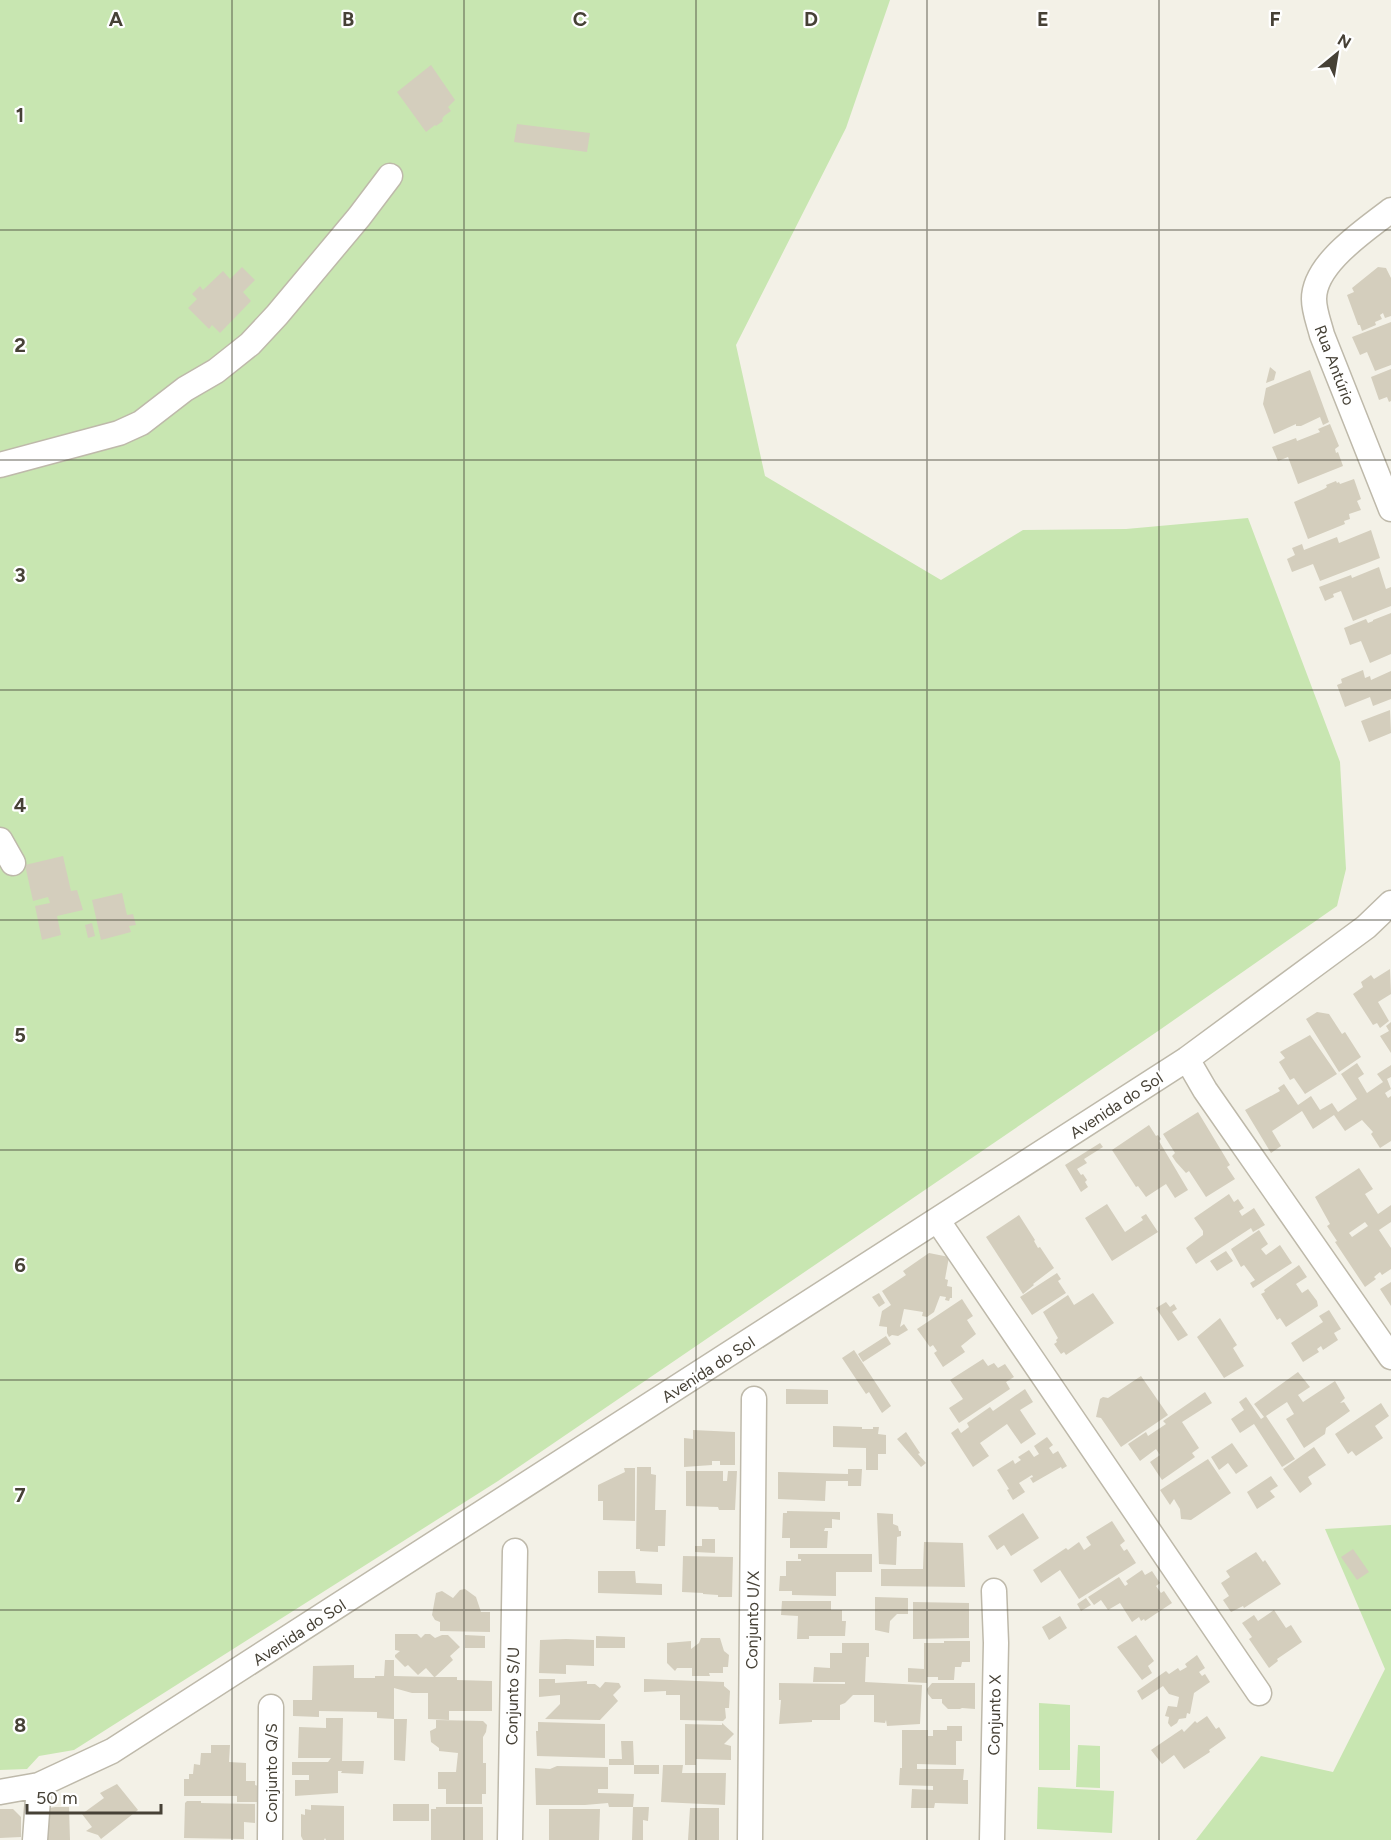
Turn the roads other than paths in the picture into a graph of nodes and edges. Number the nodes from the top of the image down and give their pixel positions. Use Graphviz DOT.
graph roads {
  1 [pos="390,176"];
  2 [pos="1391,210"];
  3 [pos="0,465"];
  4 [pos="1391,509"];
  5 [pos="0,840"];
  6 [pos="14,862"];
  7 [pos="1391,903"];
  8 [pos="1187,1059"];
  9 [pos="938,1221"];
  10 [pos="1391,1357"];
  11 [pos="754,1400"];
  12 [pos="515,1551"];
  13 [pos="994,1591"];
  14 [pos="1259,1693"];
  15 [pos="271,1707"];
  16 [pos="39,1785"];
  17 [pos="0,1792"];
  18 [pos="35,1840"];
  19 [pos="270,1840"];
  20 [pos="510,1840"];
  21 [pos="750,1840"];
  22 [pos="992,1840"];
  1 -- 3 [label="street"];
  2 -- 4 [label="street, Rua Antúrio"];
  5 -- 6 [label="street"];
  7 -- 8 [label="street, Avenida do Sol"];
  8 -- 9 [label="street, Avenida do Sol"];
  8 -- 10 [label="street"];
  9 -- 14 [label="street"];
  9 -- 16 [label="street, Avenida do Sol"];
  11 -- 21 [label="street, Conjunto U/X"];
  12 -- 20 [label="street, Conjunto S/U"];
  13 -- 22 [label="street, Conjunto X"];
  15 -- 19 [label="street, Conjunto Q/S"];
  16 -- 17 [label="street, Avenida do Sol"];
  16 -- 18 [label="street"];
}
